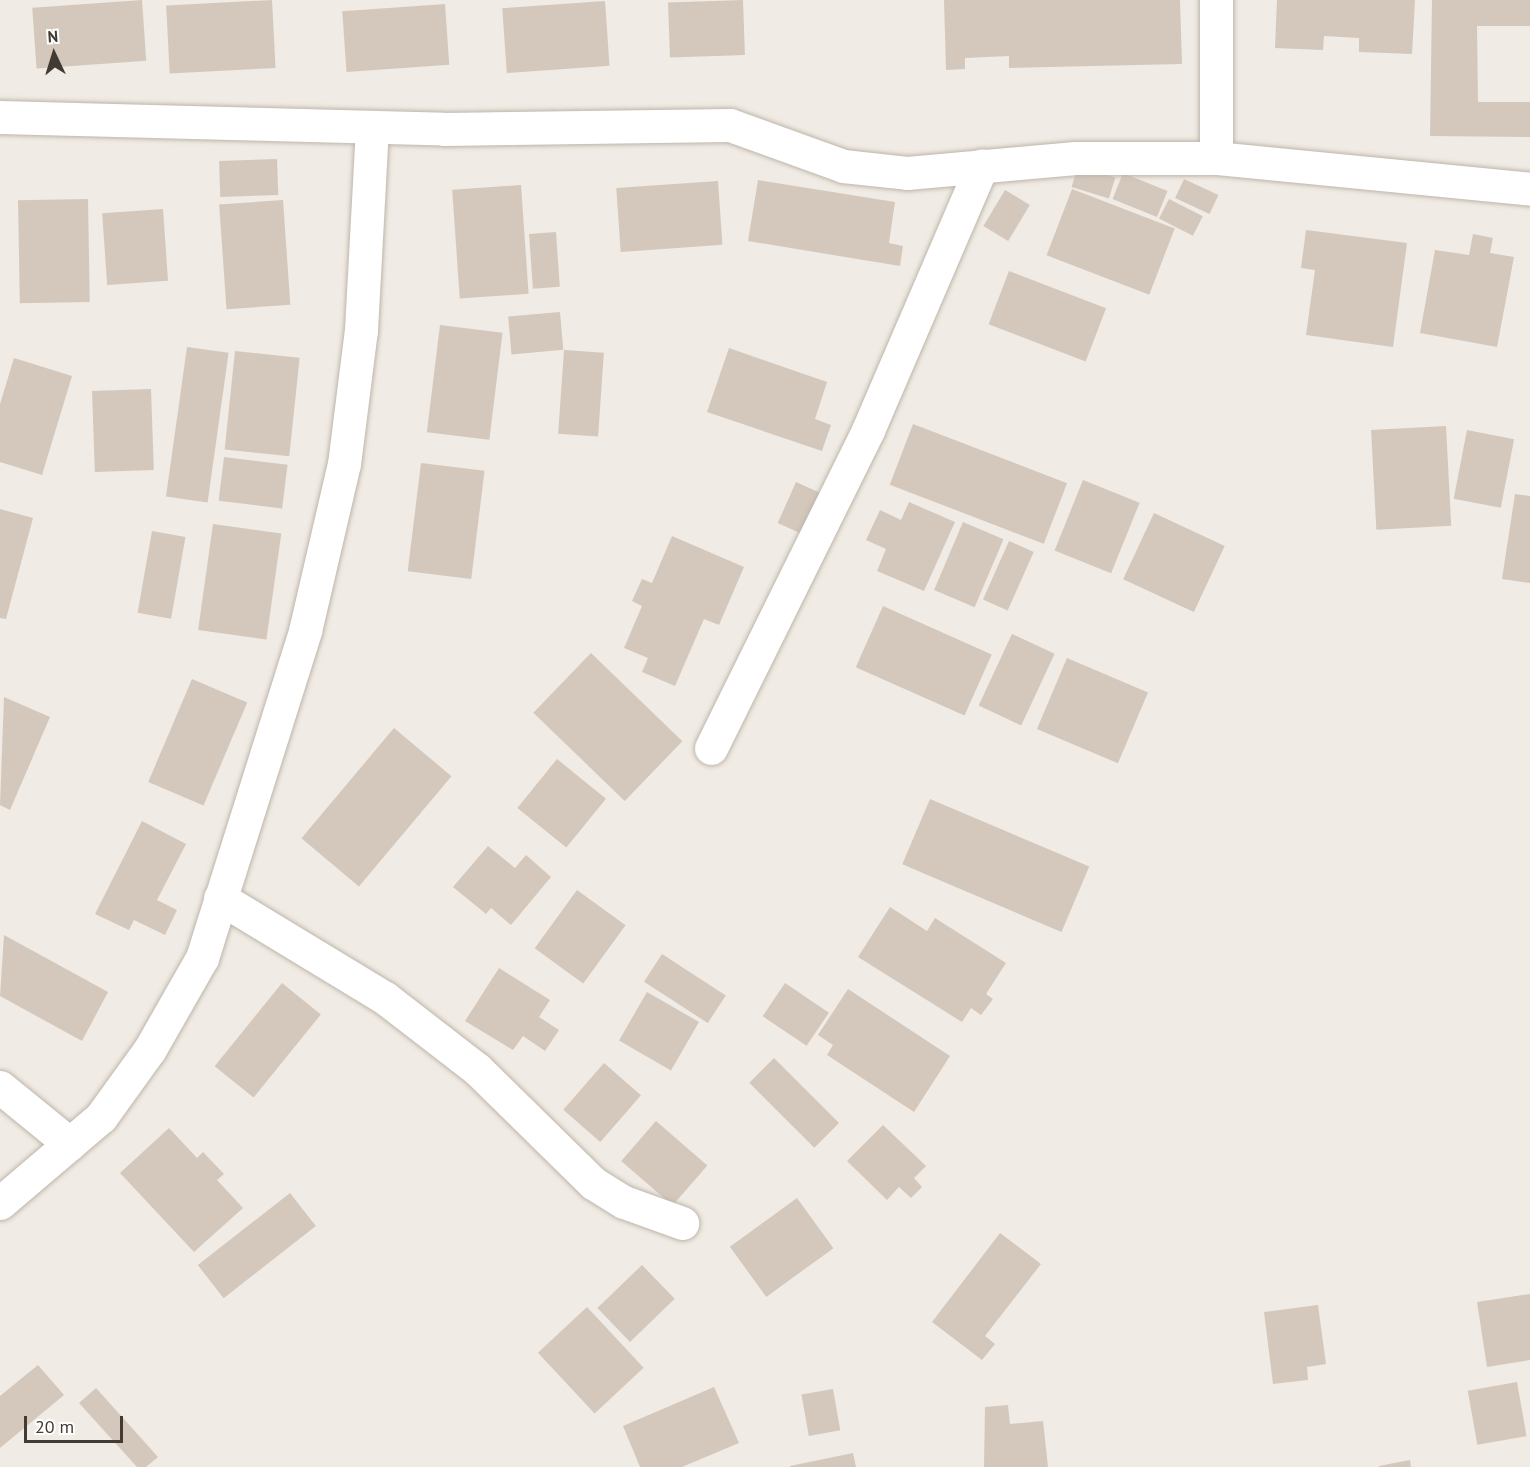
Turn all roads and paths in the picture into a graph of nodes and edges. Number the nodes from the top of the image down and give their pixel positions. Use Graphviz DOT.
graph roads {
  1 [pos="1216,0"];
  2 [pos="0,117"];
  3 [pos="372,127"];
  4 [pos="1216,158"];
  5 [pos="982,165"];
  6 [pos="1530,189"];
  7 [pos="711,748"];
  8 [pos="220,898"];
  9 [pos="0,1087"];
  10 [pos="70,1144"];
  11 [pos="0,1203"];
  12 [pos="682,1223"];
  1 -- 4 [label="street"];
  2 -- 3 [label="street"];
  3 -- 5 [label="street"];
  3 -- 8 [label="street"];
  4 -- 5 [label="street"];
  4 -- 6 [label="street"];
  5 -- 7 [label="street"];
  8 -- 10 [label="street"];
  8 -- 12 [label="street"];
  9 -- 10 [label="street"];
  10 -- 11 [label="street"];
}
